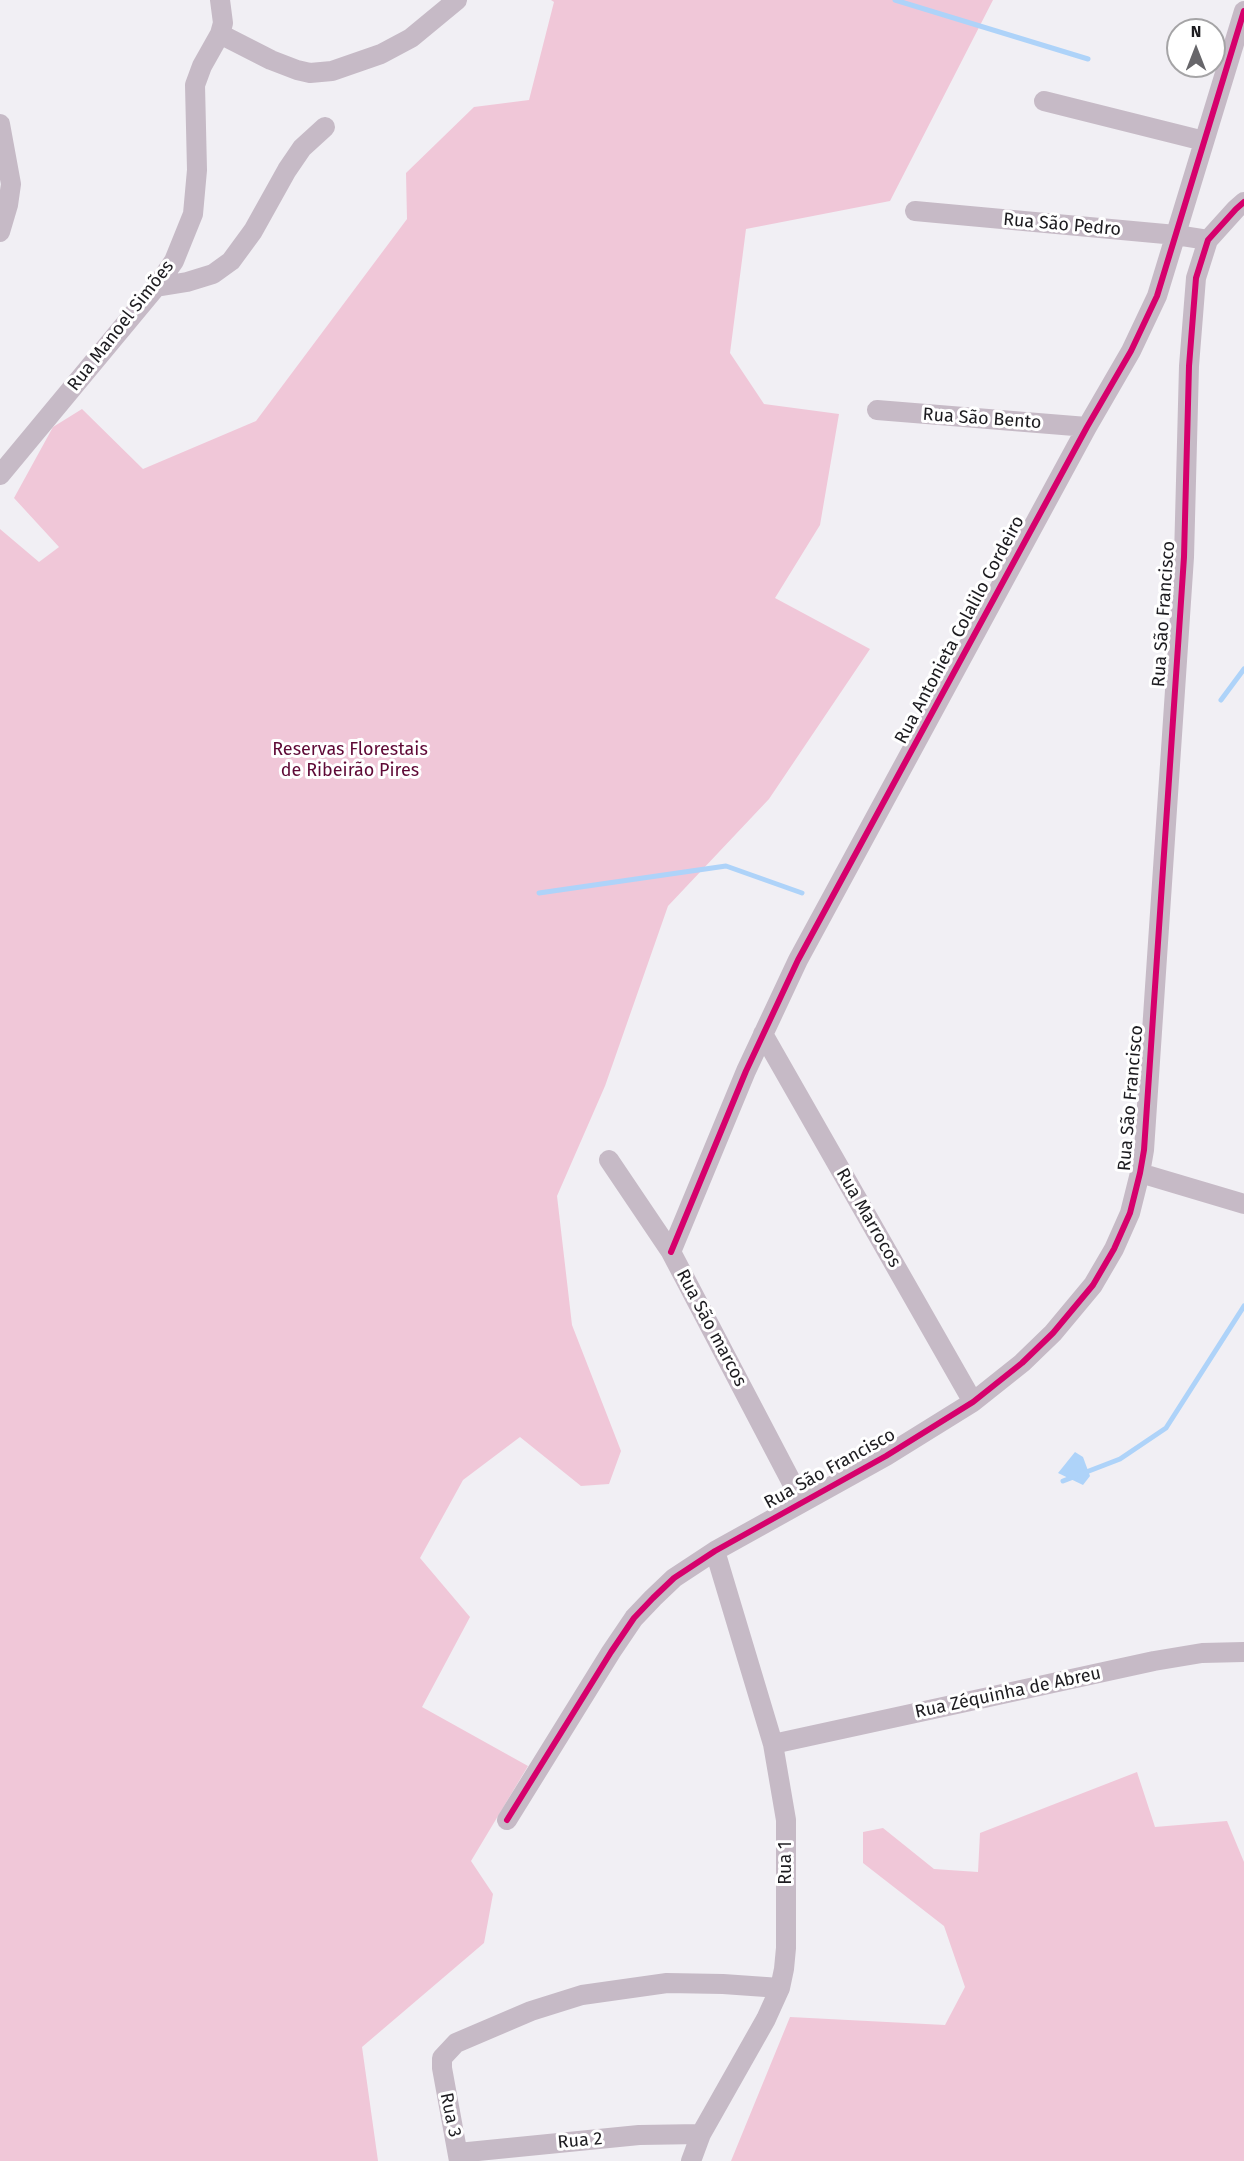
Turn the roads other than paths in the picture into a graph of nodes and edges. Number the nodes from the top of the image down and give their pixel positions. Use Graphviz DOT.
graph roads {
  1 [pos="219,0"];
  2 [pos="457,0"];
  3 [pos="1244,11"];
  4 [pos="220,34"];
  5 [pos="1044,101"];
  6 [pos="0,124"];
  7 [pos="325,127"];
  8 [pos="1204,141"];
  9 [pos="1244,202"];
  10 [pos="915,211"];
  11 [pos="0,232"];
  12 [pos="1176,236"];
  13 [pos="1208,240"];
  14 [pos="156,287"];
  15 [pos="877,410"];
  16 [pos="1087,427"];
  17 [pos="0,476"];
  18 [pos="763,1034"];
  19 [pos="609,1160"];
  20 [pos="1140,1173"];
  21 [pos="1244,1204"];
  22 [pos="671,1252"];
  23 [pos="973,1401"];
  24 [pos="802,1502"];
  25 [pos="715,1551"];
  26 [pos="1244,1652"];
  27 [pos="773,1744"];
  28 [pos="507,1820"];
  29 [pos="780,1988"];
  30 [pos="701,2134"];
  31 [pos="459,2157"];
  32 [pos="691,2161"];
  1 -- 4 [label="street"];
  2 -- 4 [label="street"];
  3 -- 8 [label="street, Rua Antonieta Colalilo Cordeiro"];
  4 -- 14 [label="street, Rua Manoel Simões"];
  5 -- 8 [label="street"];
  6 -- 11 [label="street"];
  7 -- 14 [label="street"];
  8 -- 12 [label="street, Rua Antonieta Colalilo Cordeiro"];
  9 -- 13 [label="street"];
  10 -- 12 [label="street, Rua São Pedro"];
  12 -- 13 [label="street, Rua São Pedro"];
  12 -- 16 [label="street, Rua Antonieta Colalilo Cordeiro"];
  13 -- 20 [label="street, Rua São Francisco"];
  14 -- 17 [label="street, Rua Manoel Simões"];
  15 -- 16 [label="street, Rua São Bento"];
  16 -- 18 [label="street, Rua Antonieta Colalilo Cordeiro"];
  18 -- 22 [label="street, Rua Antonieta Colalilo Cordeiro"];
  18 -- 23 [label="street, Rua Marrocos"];
  19 -- 22 [label="street, Rua São marcos"];
  20 -- 21 [label="street"];
  20 -- 23 [label="street, Rua São Francisco"];
  22 -- 24 [label="street, Rua São marcos"];
  23 -- 24 [label="street, Rua São Francisco"];
  24 -- 25 [label="street, Rua São Francisco"];
  25 -- 27 [label="street, Rua 1"];
  25 -- 28 [label="street, Rua São Francisco"];
  26 -- 27 [label="street, Rua Zéquinha de Abreu"];
  27 -- 29 [label="street, Rua 1"];
  29 -- 30 [label="street, Rua 1"];
  29 -- 31 [label="street, Rua 3"];
  30 -- 31 [label="street, Rua 2"];
  30 -- 32 [label="street, Rua 1"];
}
